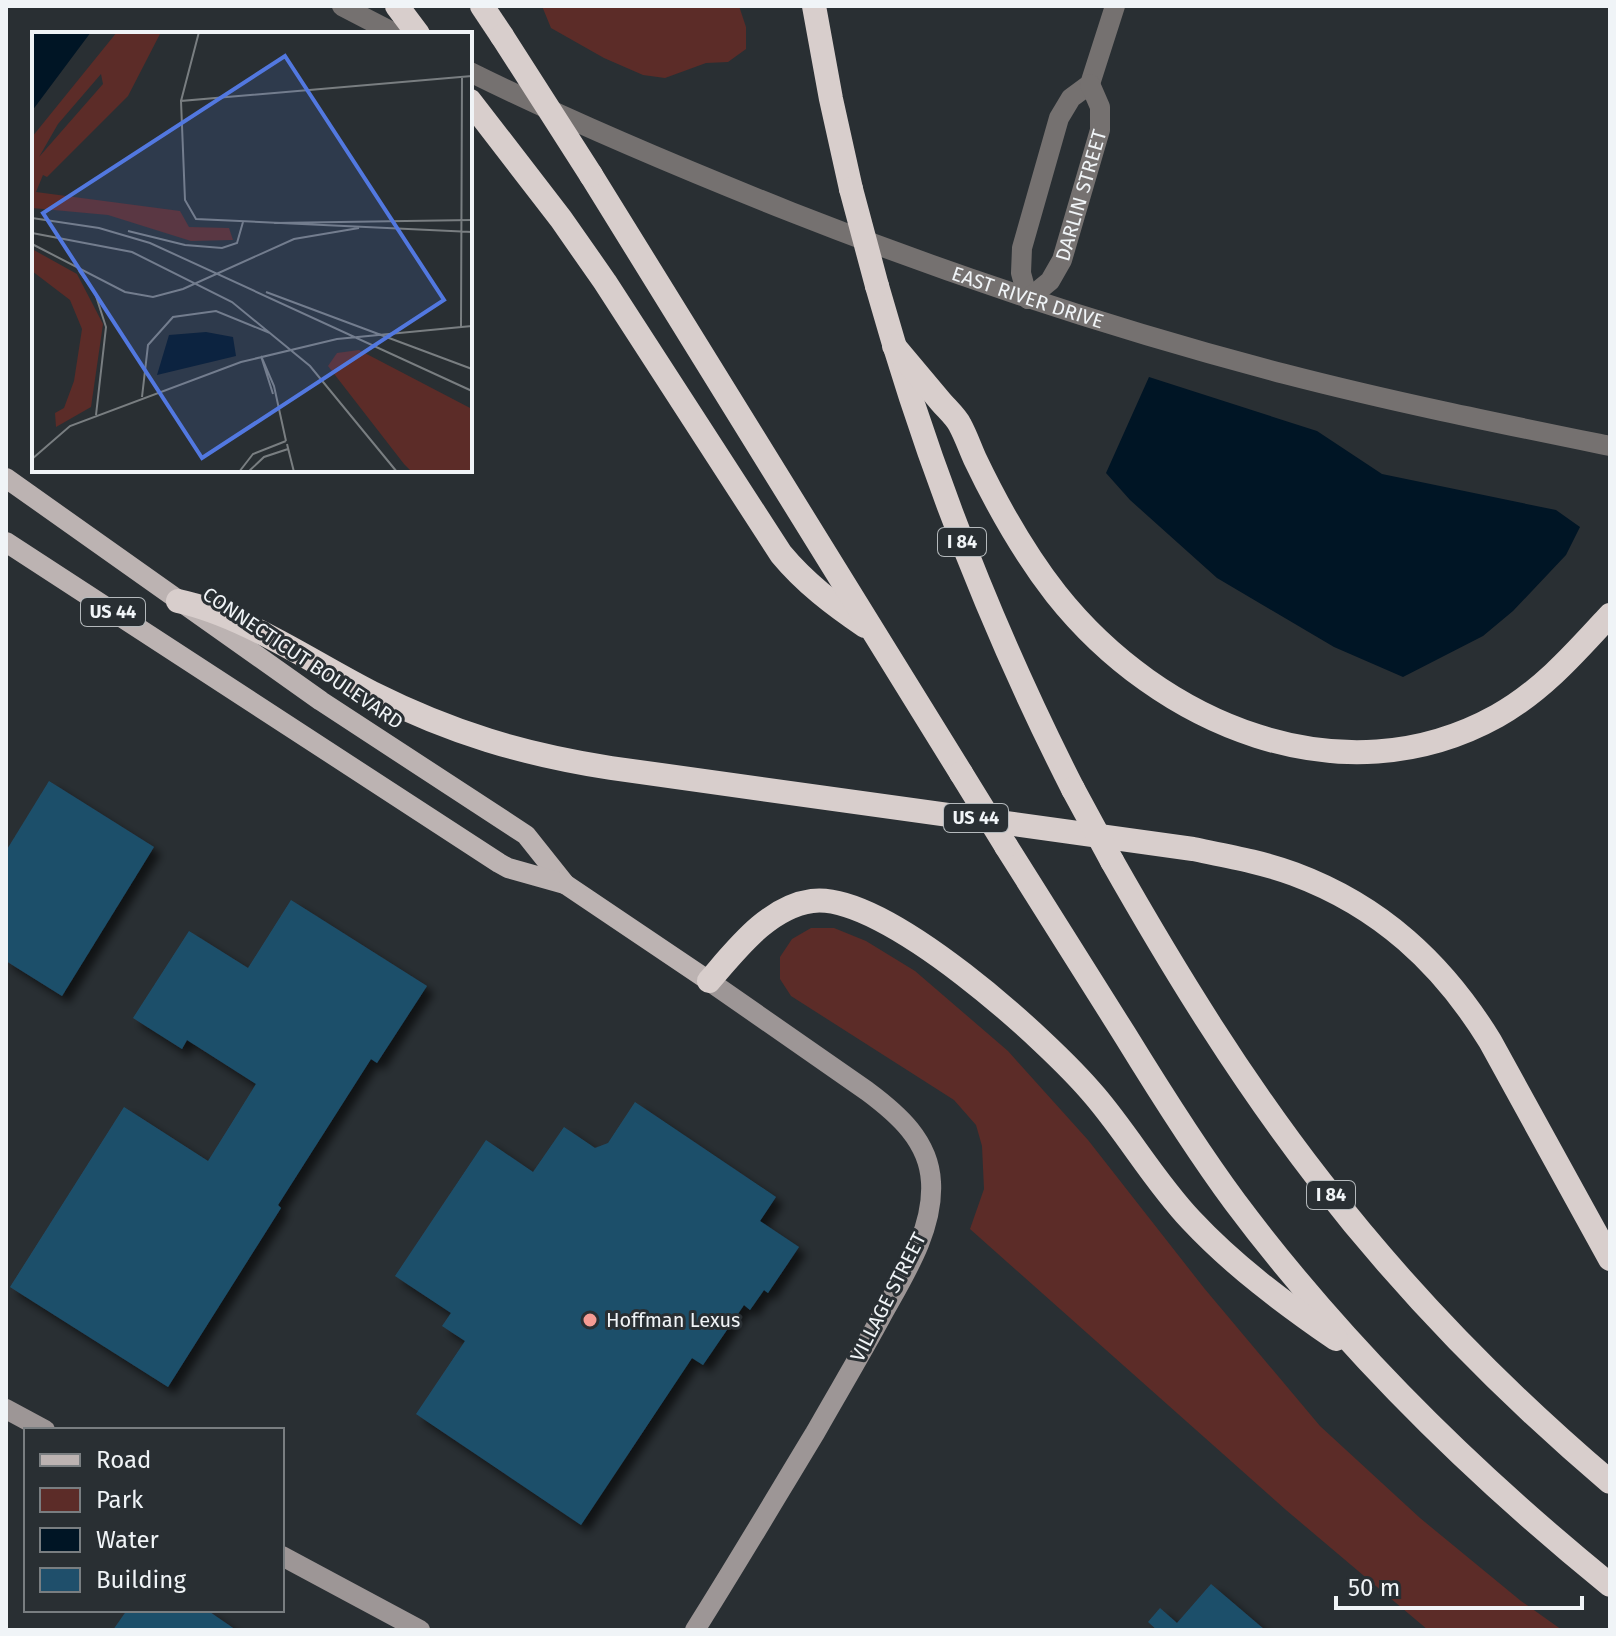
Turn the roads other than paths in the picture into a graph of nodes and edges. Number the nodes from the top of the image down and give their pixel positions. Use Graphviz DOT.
graph roads {
  1 [pos="342,6"];
  2 [pos="397,6"];
  3 [pos="482,6"];
  4 [pos="814,6"];
  5 [pos="1115,6"];
  6 [pos="392,32"];
  7 [pos="416,32"];
  8 [pos="472,73"];
  9 [pos="1090,84"];
  10 [pos="472,104"];
  11 [pos="1028,299"];
  12 [pos="894,346"];
  13 [pos="1610,446"];
  14 [pos="6,478"];
  15 [pos="6,542"];
  16 [pos="178,601"];
  17 [pos="1610,615"];
  18 [pos="873,631"];
  19 [pos="565,884"];
  20 [pos="709,981"];
  21 [pos="1610,1259"];
  22 [pos="1371,1363"];
  23 [pos="6,1409"];
  24 [pos="41,1428"];
  25 [pos="1610,1482"];
  26 [pos="284,1557"];
  27 [pos="1610,1585"];
  28 [pos="420,1630"];
  29 [pos="695,1630"];
  1 -- 6 [label="street"];
  2 -- 7 [label="highway"];
  3 -- 18 [label="highway, bridge"];
  4 -- 12 [label="highway, I 84, bridge"];
  5 -- 9 [label="street, DARLIN STREET"];
  8 -- 11 [label="street, EAST RIVER DRIVE"];
  9 -- 11 [label="street, DARLIN STREET"];
  9 -- 11 [label="street, DARLIN STREET"];
  10 -- 18 [label="highway"];
  11 -- 13 [label="street, EAST RIVER DRIVE"];
  12 -- 17 [label="highway"];
  12 -- 25 [label="highway, I 84, bridge"];
  14 -- 16 [label="main road, CONNECTICUT BOULEVARD / US 44"];
  15 -- 19 [label="main road, CONNECTICUT BOULEVARD / US 44"];
  16 -- 19 [label="main road, CONNECTICUT BOULEVARD"];
  16 -- 21 [label="highway, US 44"];
  18 -- 22 [label="highway, bridge"];
  19 -- 20 [label="main road, CONNECTICUT BOULEVARD / US 44"];
  20 -- 22 [label="highway"];
  20 -- 29 [label="main road, VILLAGE STREET"];
  22 -- 27 [label="highway"];
  23 -- 24 [label="main road"];
  26 -- 28 [label="main road"];
}
